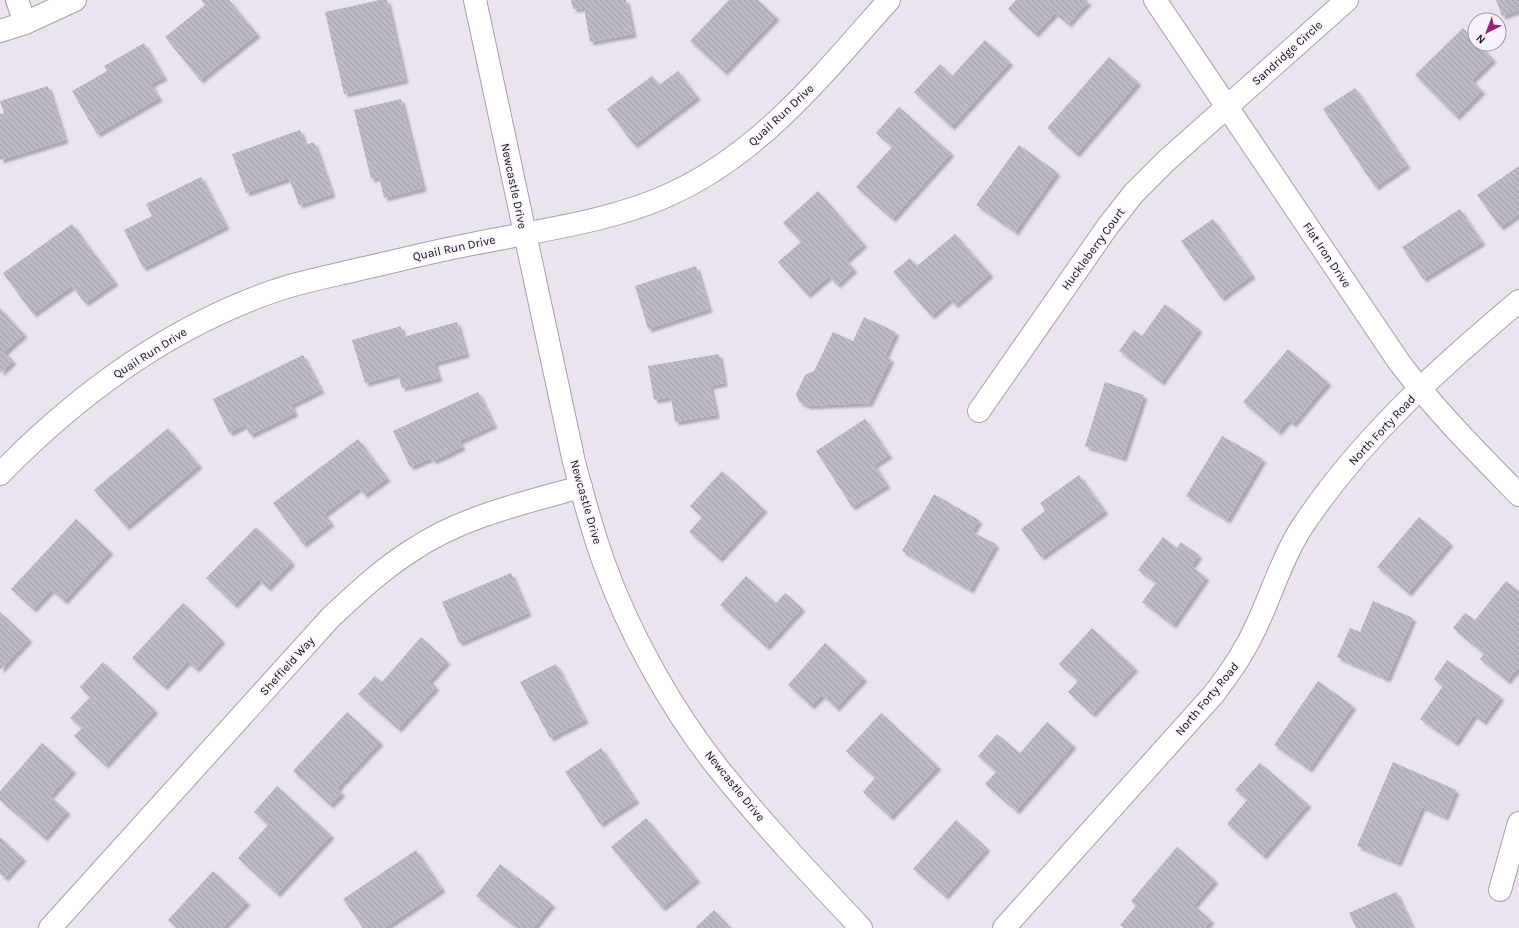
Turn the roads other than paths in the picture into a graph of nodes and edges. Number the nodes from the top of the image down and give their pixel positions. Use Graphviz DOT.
graph roads {
  1 [pos="17,0"];
  2 [pos="75,0"];
  3 [pos="474,0"];
  4 [pos="889,0"];
  5 [pos="1155,0"];
  6 [pos="1347,0"];
  7 [pos="25,23"];
  8 [pos="0,31"];
  9 [pos="1227,106"];
  10 [pos="524,234"];
  11 [pos="1519,301"];
  12 [pos="1420,390"];
  13 [pos="979,411"];
  14 [pos="0,474"];
  15 [pos="581,487"];
  16 [pos="1519,496"];
  17 [pos="1519,822"];
  18 [pos="1500,890"];
  19 [pos="50,928"];
  20 [pos="861,928"];
  21 [pos="1004,928"];
  1 -- 7 [label="street"];
  2 -- 7 [label="street"];
  3 -- 10 [label="street, Newcastle Drive"];
  4 -- 10 [label="street, Quail Run Drive"];
  5 -- 9 [label="street, Flat Iron Drive"];
  6 -- 9 [label="street, Sandridge Circle"];
  7 -- 8 [label="street"];
  9 -- 12 [label="street, Flat Iron Drive"];
  9 -- 13 [label="street, Huckleberry Court"];
  10 -- 14 [label="street, Quail Run Drive"];
  10 -- 15 [label="street, Newcastle Drive"];
  11 -- 12 [label="street, North Forty Road"];
  12 -- 16 [label="street, Flat Iron Drive"];
  12 -- 21 [label="street, North Forty Road"];
  15 -- 19 [label="street, Sheffield Way"];
  15 -- 20 [label="street, Newcastle Drive"];
  17 -- 18 [label="street"];
}
